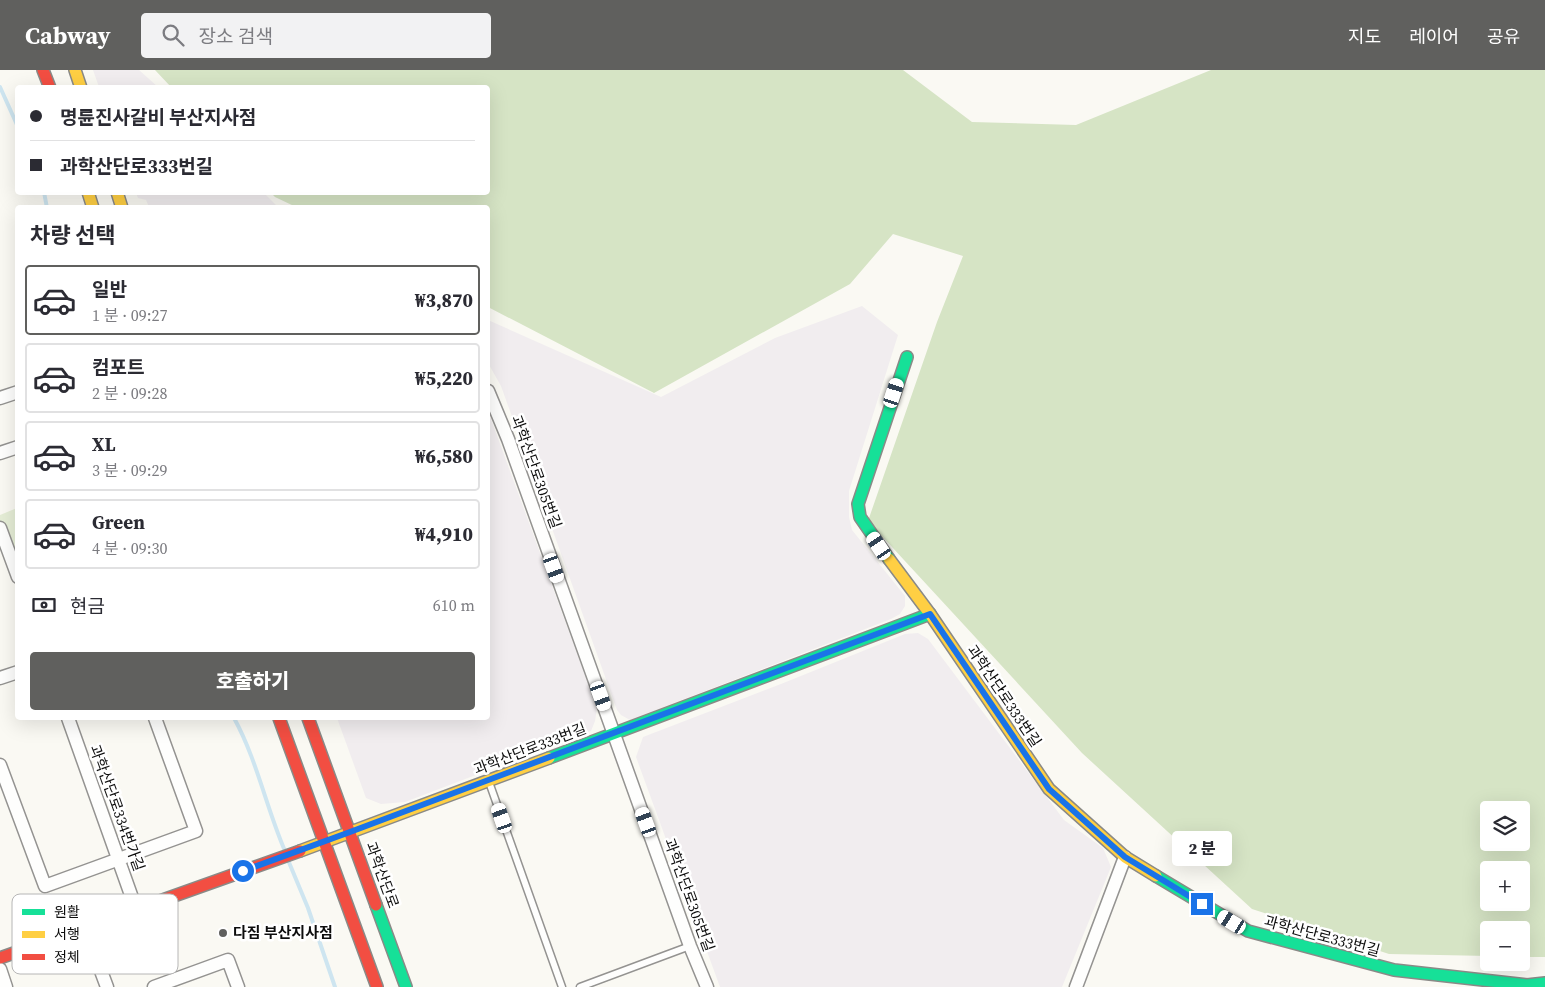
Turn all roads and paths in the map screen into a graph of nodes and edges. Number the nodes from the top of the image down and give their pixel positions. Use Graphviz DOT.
graph roads {
  1 [pos="43,70"];
  2 [pos="75,70"];
  3 [pos="49,85"];
  4 [pos="80,85"];
  5 [pos="906,357"];
  6 [pos="15,393"];
  7 [pos="490,396"];
  8 [pos="0,398"];
  9 [pos="15,448"];
  10 [pos="0,453"];
  11 [pos="0,528"];
  12 [pos="15,569"];
  13 [pos="930,614"];
  14 [pos="15,673"];
  15 [pos="0,678"];
  16 [pos="69,720"];
  17 [pos="156,720"];
  18 [pos="280,720"];
  19 [pos="309,720"];
  20 [pos="614,733"];
  21 [pos="0,765"];
  22 [pos="488,780"];
  23 [pos="350,832"];
  24 [pos="324,842"];
  25 [pos="1125,857"];
  26 [pos="119,860"];
  27 [pos="131,894"];
  28 [pos="178,894"];
  29 [pos="690,946"];
  30 [pos="12,954"];
  31 [pos="0,958"];
  32 [pos="0,969"];
  33 [pos="102,974"];
  34 [pos="1545,983"];
  35 [pos="6,987"];
  36 [pos="107,987"];
  37 [pos="154,987"];
  38 [pos="238,987"];
  39 [pos="377,987"];
  40 [pos="406,987"];
  41 [pos="562,987"];
  42 [pos="580,987"];
  43 [pos="707,987"];
  44 [pos="1076,987"];
  1 -- 3 [label="street"];
  2 -- 4 [label="street"];
  5 -- 13 [label="street, 과학산단로333번길"];
  6 -- 8 [label="street"];
  7 -- 20 [label="street, 과학산단로305번길"];
  9 -- 10 [label="street"];
  11 -- 12 [label="street"];
  13 -- 20 [label="street, 과학산단로333번길"];
  13 -- 25 [label="street, 과학산단로333번길"];
  14 -- 15 [label="street"];
  16 -- 26 [label="street, 과학산단로334번가길"];
  17 -- 26 [label="street"];
  18 -- 24 [label="street"];
  19 -- 23 [label="street, 과학산단로"];
  20 -- 22 [label="street, 과학산단로333번길"];
  20 -- 29 [label="street, 과학산단로305번길"];
  21 -- 26 [label="street"];
  22 -- 23 [label="street, 과학산단로333번길"];
  22 -- 41 [label="lane"];
  23 -- 24 [label="street, 과학산단로333번길"];
  23 -- 40 [label="street, 과학산단로"];
  24 -- 28 [label="street, 과학산단로333번길"];
  24 -- 39 [label="street"];
  25 -- 34 [label="street, 과학산단로333번길"];
  25 -- 44 [label="street"];
  26 -- 27 [label="street, 과학산단로334번가길"];
  29 -- 42 [label="lane"];
  29 -- 43 [label="street, 과학산단로305번길"];
  30 -- 31 [label="street, 과학산단로333번길"];
  32 -- 35 [label="street"];
  33 -- 36 [label="street"];
  37 -- 38 [label="street"];
}
